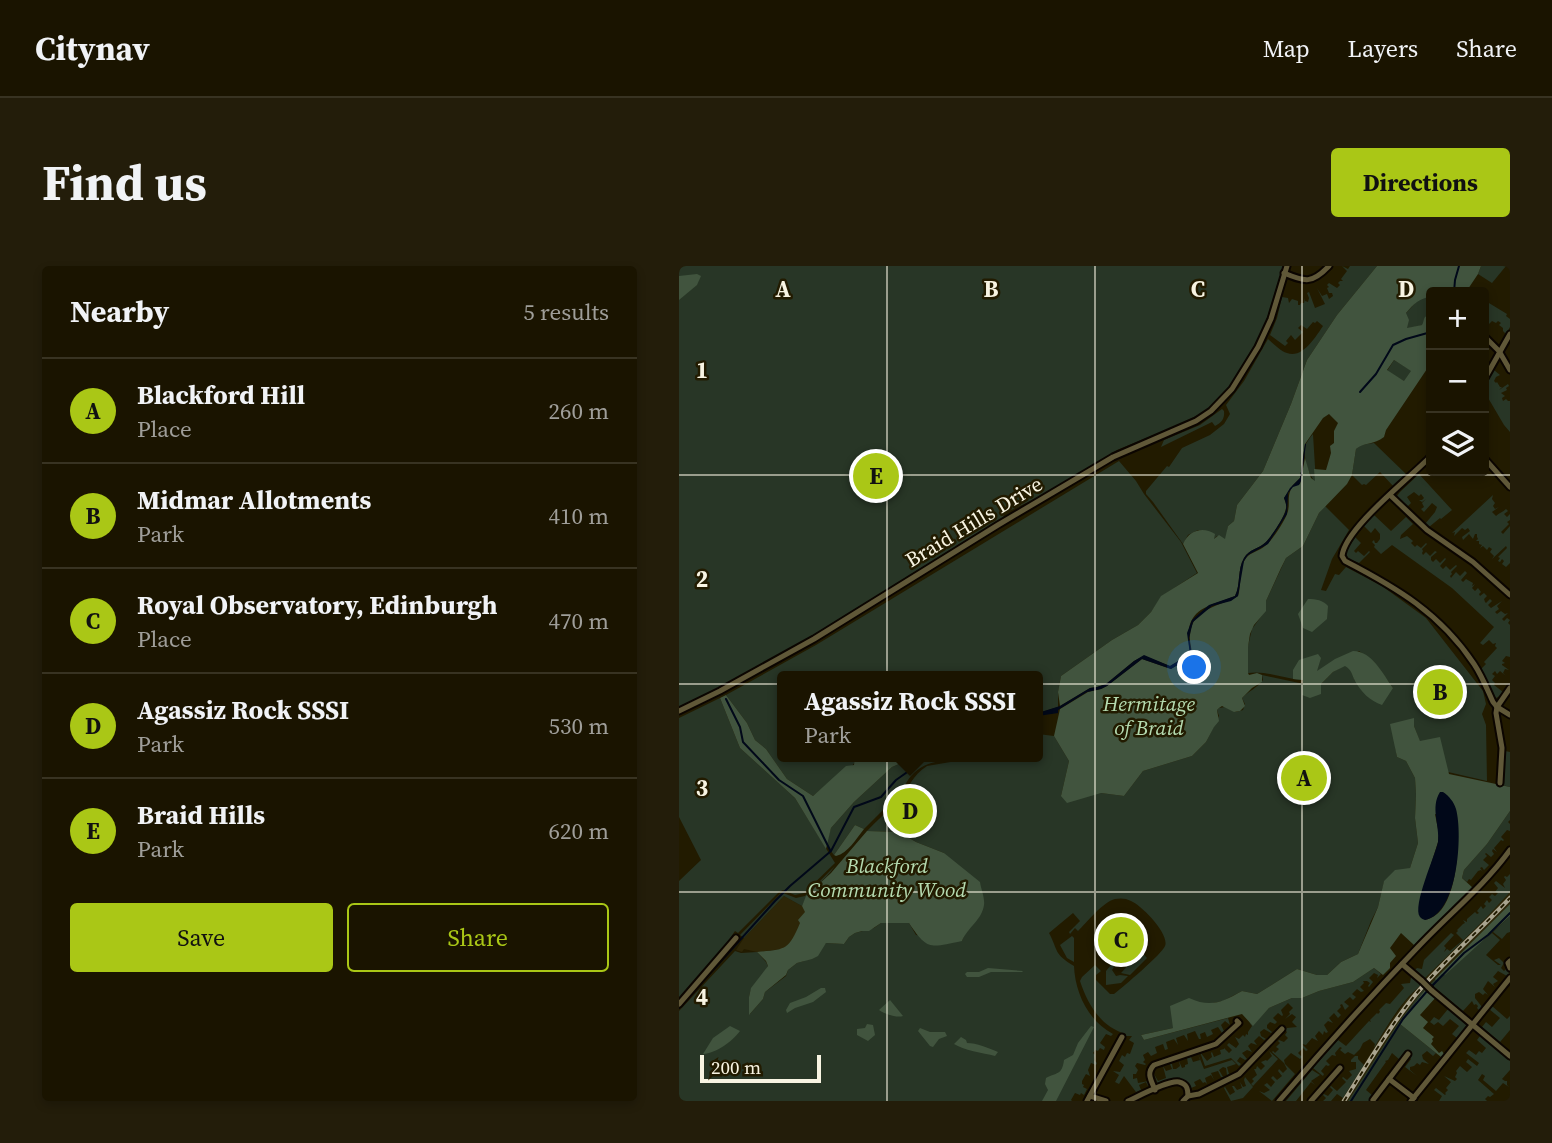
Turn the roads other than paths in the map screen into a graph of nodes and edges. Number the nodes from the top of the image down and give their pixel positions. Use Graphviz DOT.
graph roads {
  1 [pos="1287,266"];
  2 [pos="1329,266"];
  3 [pos="1284,273"];
  4 [pos="1510,334"];
  5 [pos="1489,341"];
  6 [pos="1500,352"];
  7 [pos="1510,370"];
  8 [pos="1489,371"];
  9 [pos="1426,461"];
  10 [pos="1489,464"];
  11 [pos="1510,487"];
  12 [pos="1390,495"];
  13 [pos="1510,595"];
  14 [pos="1510,688"];
  15 [pos="1497,707"];
  16 [pos="679,711"];
  17 [pos="1510,715"];
  18 [pos="1500,783"];
  19 [pos="1510,850"];
  20 [pos="736,938"];
  21 [pos="1510,961"];
  22 [pos="1402,964"];
  23 [pos="1510,968"];
  24 [pos="1510,978"];
  25 [pos="679,1004"];
  26 [pos="1237,1021"];
  27 [pos="1472,1024"];
  28 [pos="1282,1028"];
  29 [pos="1122,1037"];
  30 [pos="1408,1054"];
  31 [pos="1510,1056"];
  32 [pos="1341,1068"];
  33 [pos="1389,1079"];
  34 [pos="1155,1090"];
  35 [pos="1088,1098"];
  36 [pos="1186,1098"];
  37 [pos="1413,1099"];
  38 [pos="1373,1100"];
  39 [pos="1106,1101"];
  40 [pos="1128,1101"];
  41 [pos="1279,1101"];
  42 [pos="1311,1101"];
  1 -- 3 [label="street, Braid Hills Drive"];
  2 -- 3 [label="street"];
  3 -- 16 [label="street, Braid Hills Drive"];
  4 -- 6 [label="street"];
  5 -- 6 [label="street"];
  6 -- 7 [label="street"];
  6 -- 8 [label="street"];
  9 -- 12 [label="street"];
  10 -- 11 [label="street"];
  12 -- 13 [label="street"];
  12 -- 15 [label="street"];
  14 -- 15 [label="street"];
  15 -- 17 [label="street"];
  15 -- 18 [label="street"];
  19 -- 22 [label="street"];
  20 -- 25 [label="street"];
  21 -- 23 [label="street"];
  22 -- 27 [label="street, bridge"];
  22 -- 41 [label="street"];
  24 -- 27 [label="street"];
  26 -- 34 [label="street"];
  27 -- 31 [label="street"];
  27 -- 37 [label="street"];
  28 -- 36 [label="street"];
  29 -- 35 [label="street"];
  30 -- 33 [label="street"];
  32 -- 42 [label="street"];
  33 -- 37 [label="street"];
  33 -- 38 [label="street"];
  34 -- 36 [label="street"];
  34 -- 40 [label="street"];
  35 -- 39 [label="street"];
}
